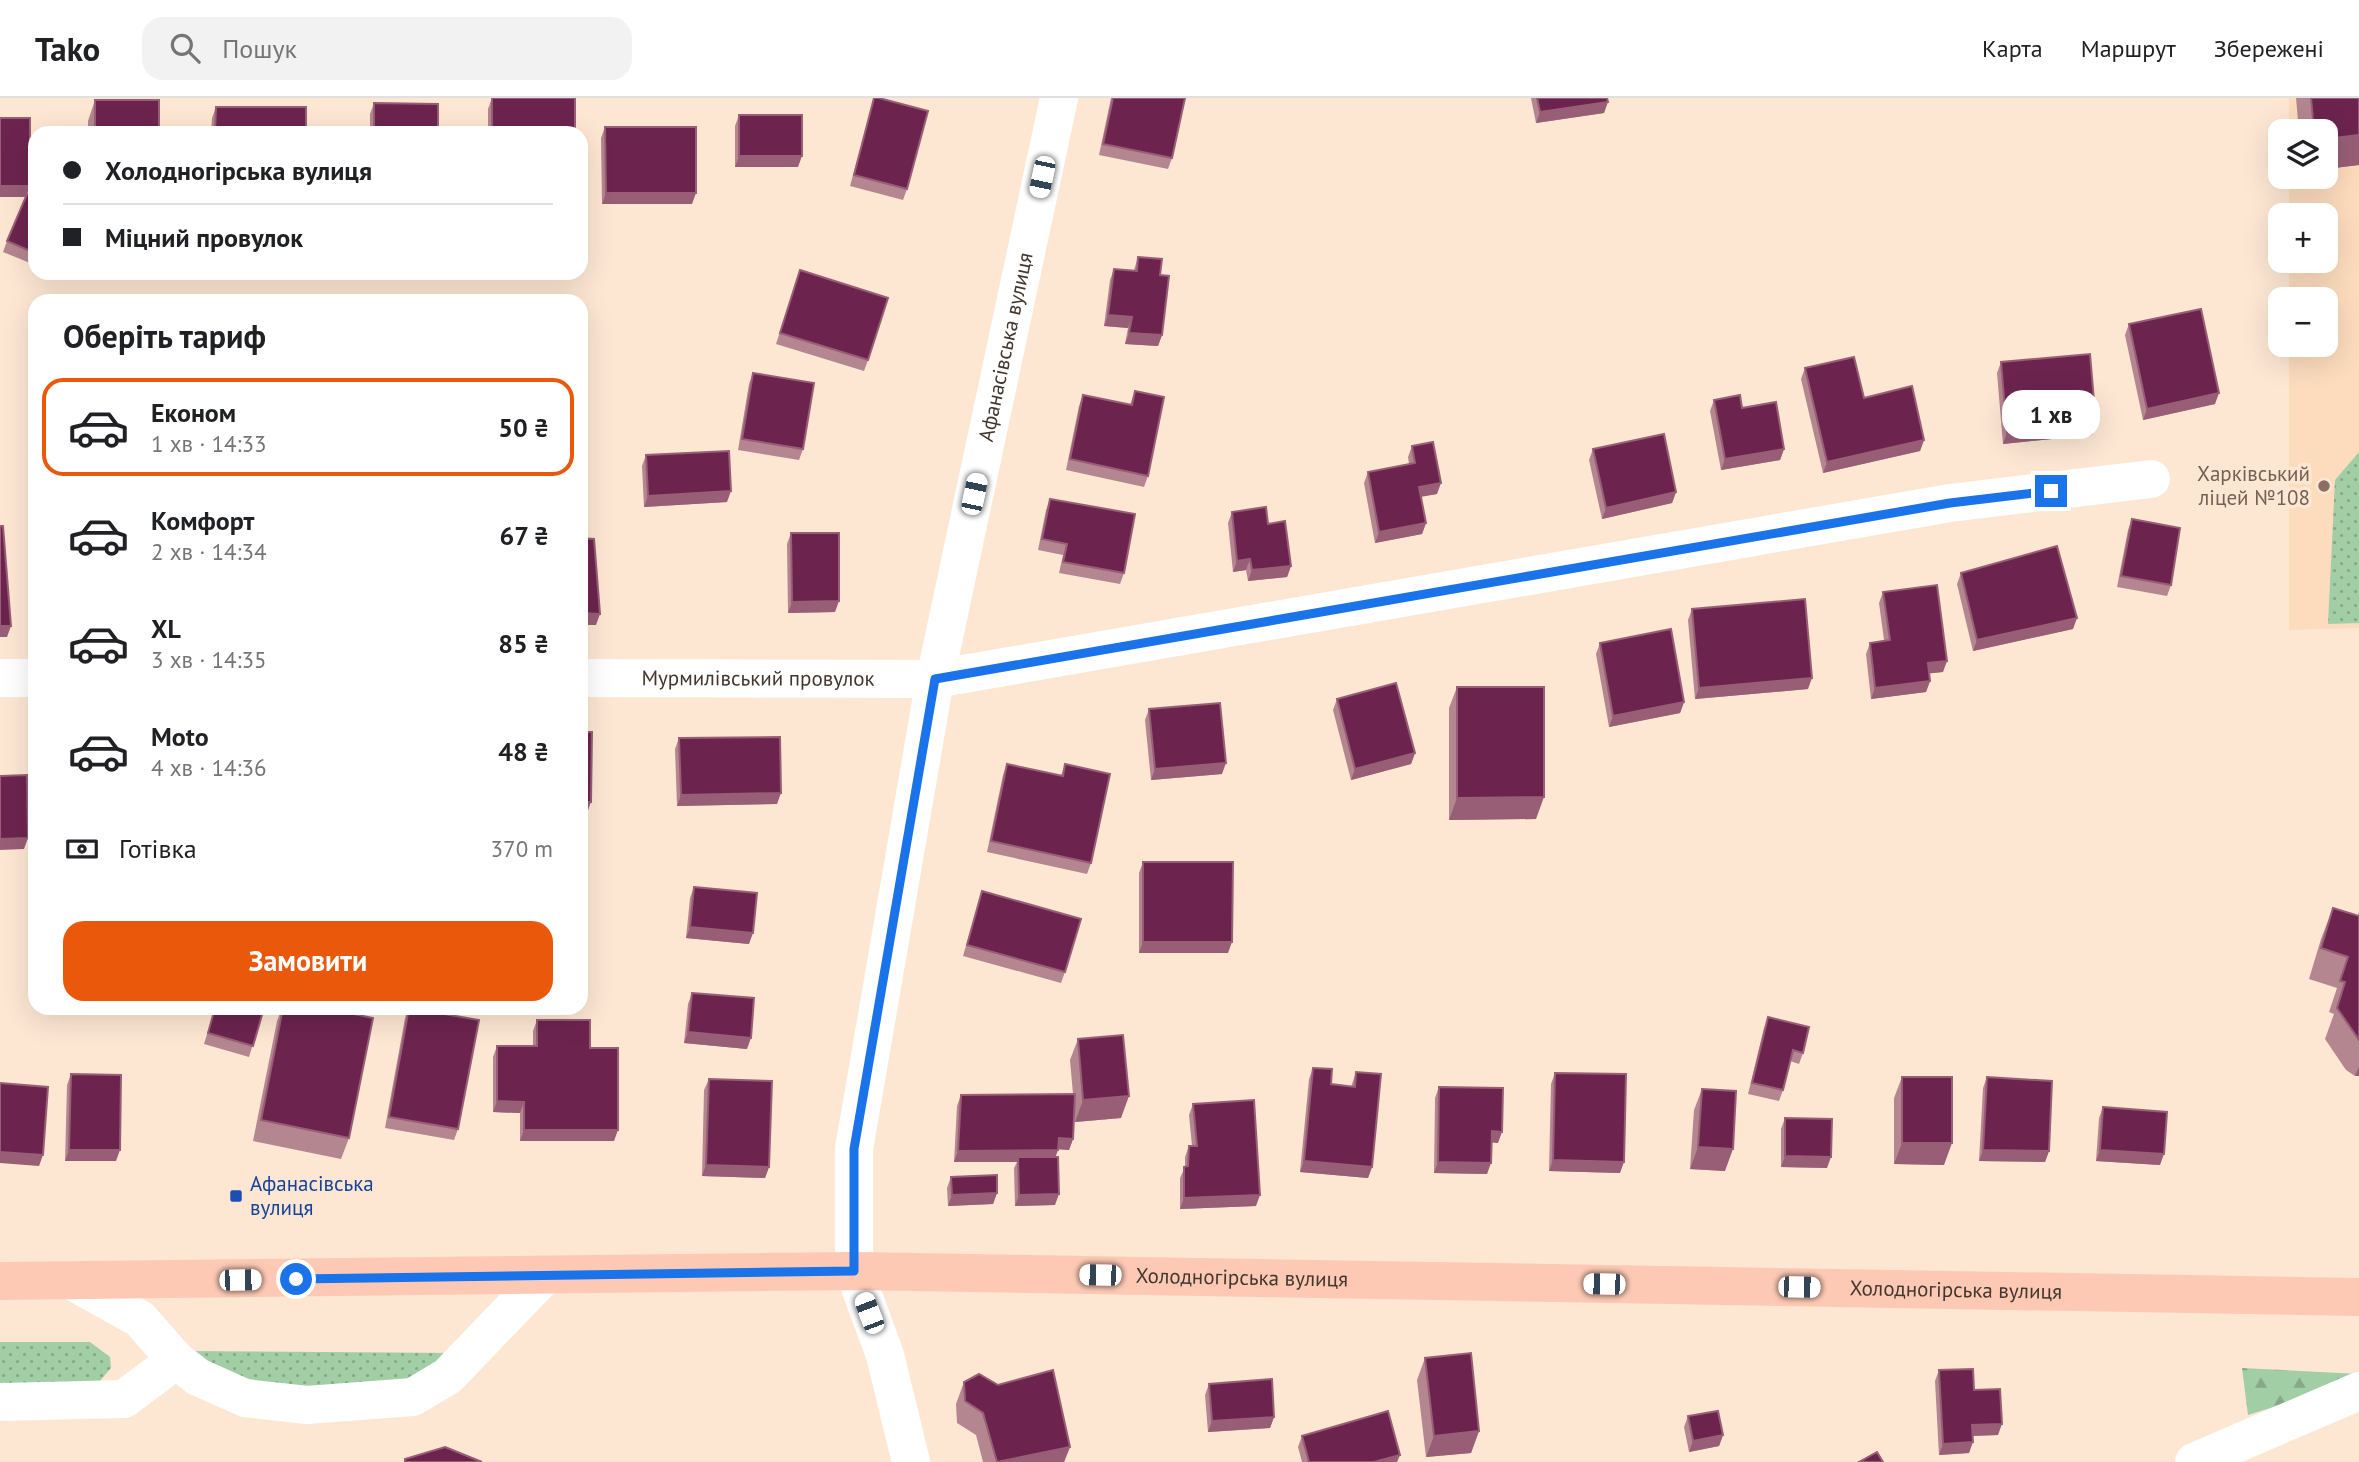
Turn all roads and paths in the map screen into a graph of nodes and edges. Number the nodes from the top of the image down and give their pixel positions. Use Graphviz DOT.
graph roads {
  1 [pos="1059,98"];
  2 [pos="2151,479"];
  3 [pos="0,678"];
  4 [pos="28,678"];
  5 [pos="588,678"];
  6 [pos="935,679"];
  7 [pos="854,1271"];
  8 [pos="545,1275"];
  9 [pos="70,1280"];
  10 [pos="0,1281"];
  11 [pos="2359,1297"];
  12 [pos="176,1360"];
  13 [pos="2359,1391"];
  14 [pos="0,1402"];
  15 [pos="911,1462"];
  16 [pos="2194,1462"];
  1 -- 6 [label="street, Афанасівська вулиця"];
  2 -- 6 [label="street, Мурмилівський провулок"];
  3 -- 4 [label="street"];
  5 -- 6 [label="street, Мурмилівський провулок"];
  6 -- 7 [label="street, Афанасівська вулиця"];
  7 -- 8 [label="main road, Холодногірська вулиця"];
  7 -- 11 [label="main road, Холодногірська вулиця"];
  7 -- 15 [label="street, Афанасівська вулиця"];
  8 -- 9 [label="main road, Холодногірська вулиця"];
  8 -- 12 [label="street"];
  9 -- 10 [label="main road, Холодногірська вулиця"];
  9 -- 12 [label="street"];
  12 -- 14 [label="street"];
  13 -- 16 [label="street"];
}
